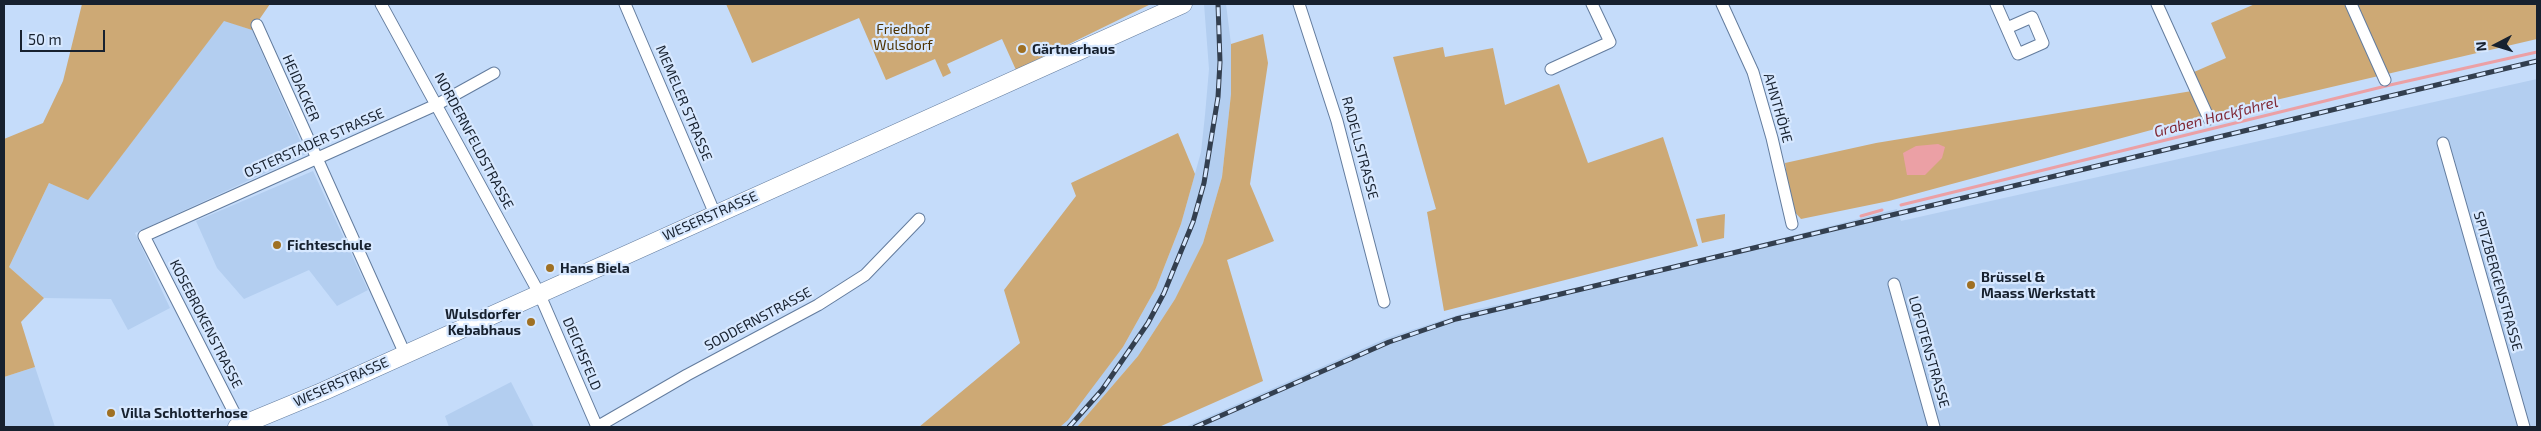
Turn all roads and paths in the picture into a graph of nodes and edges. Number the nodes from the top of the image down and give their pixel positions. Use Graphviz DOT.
graph roads {
  1 [pos="381,4"];
  2 [pos="625,4"];
  3 [pos="1183,4"];
  4 [pos="1298,4"];
  5 [pos="1592,4"];
  6 [pos="1722,4"];
  7 [pos="1996,4"];
  8 [pos="2157,4"];
  9 [pos="2351,4"];
  10 [pos="257,25"];
  11 [pos="2007,28"];
  12 [pos="1552,69"];
  13 [pos="494,73"];
  14 [pos="2385,80"];
  15 [pos="438,104"];
  16 [pos="2208,119"];
  17 [pos="2443,143"];
  18 [pos="315,158"];
  19 [pos="715,214"];
  20 [pos="919,219"];
  21 [pos="1792,224"];
  22 [pos="144,236"];
  23 [pos="1894,284"];
  24 [pos="539,293"];
  25 [pos="1384,302"];
  26 [pos="405,354"];
  27 [pos="262,422"];
  28 [pos="239,426"];
  29 [pos="597,427"];
  30 [pos="1934,427"];
  31 [pos="2524,427"];
  1 -- 15 [label="street, NORDERNFELDSTRASSE"];
  2 -- 19 [label="street, MEMELER STRASSE"];
  3 -- 19 [label="main road, WESERSTRASSE"];
  4 -- 25 [label="street, RADELLSTRASSE"];
  5 -- 12 [label="street"];
  6 -- 21 [label="street, AHNTHÖHE"];
  7 -- 11 [label="street"];
  8 -- 16 [label="street"];
  9 -- 14 [label="street"];
  10 -- 18 [label="street, HEIDACKER"];
  13 -- 15 [label="street, OSTERSTADER STRASSE"];
  15 -- 18 [label="street, OSTERSTADER STRASSE"];
  15 -- 24 [label="street, NORDERNFELDSTRASSE"];
  17 -- 31 [label="street, SPITZBERGENSTRASSE"];
  18 -- 22 [label="street, OSTERSTADER STRASSE"];
  18 -- 26 [label="street, HEIDACKER"];
  19 -- 24 [label="main road, WESERSTRASSE"];
  20 -- 29 [label="street, SODDERNSTRASSE"];
  22 -- 28 [label="street, KOSEBROKENSTRASSE"];
  23 -- 30 [label="street, LOFOTENSTRASSE"];
  24 -- 26 [label="main road, WESERSTRASSE"];
  24 -- 29 [label="street, DEICHSFELD"];
  26 -- 27 [label="main road, WESERSTRASSE"];
  27 -- 28 [label="main road, WESERSTRASSE"];
}
